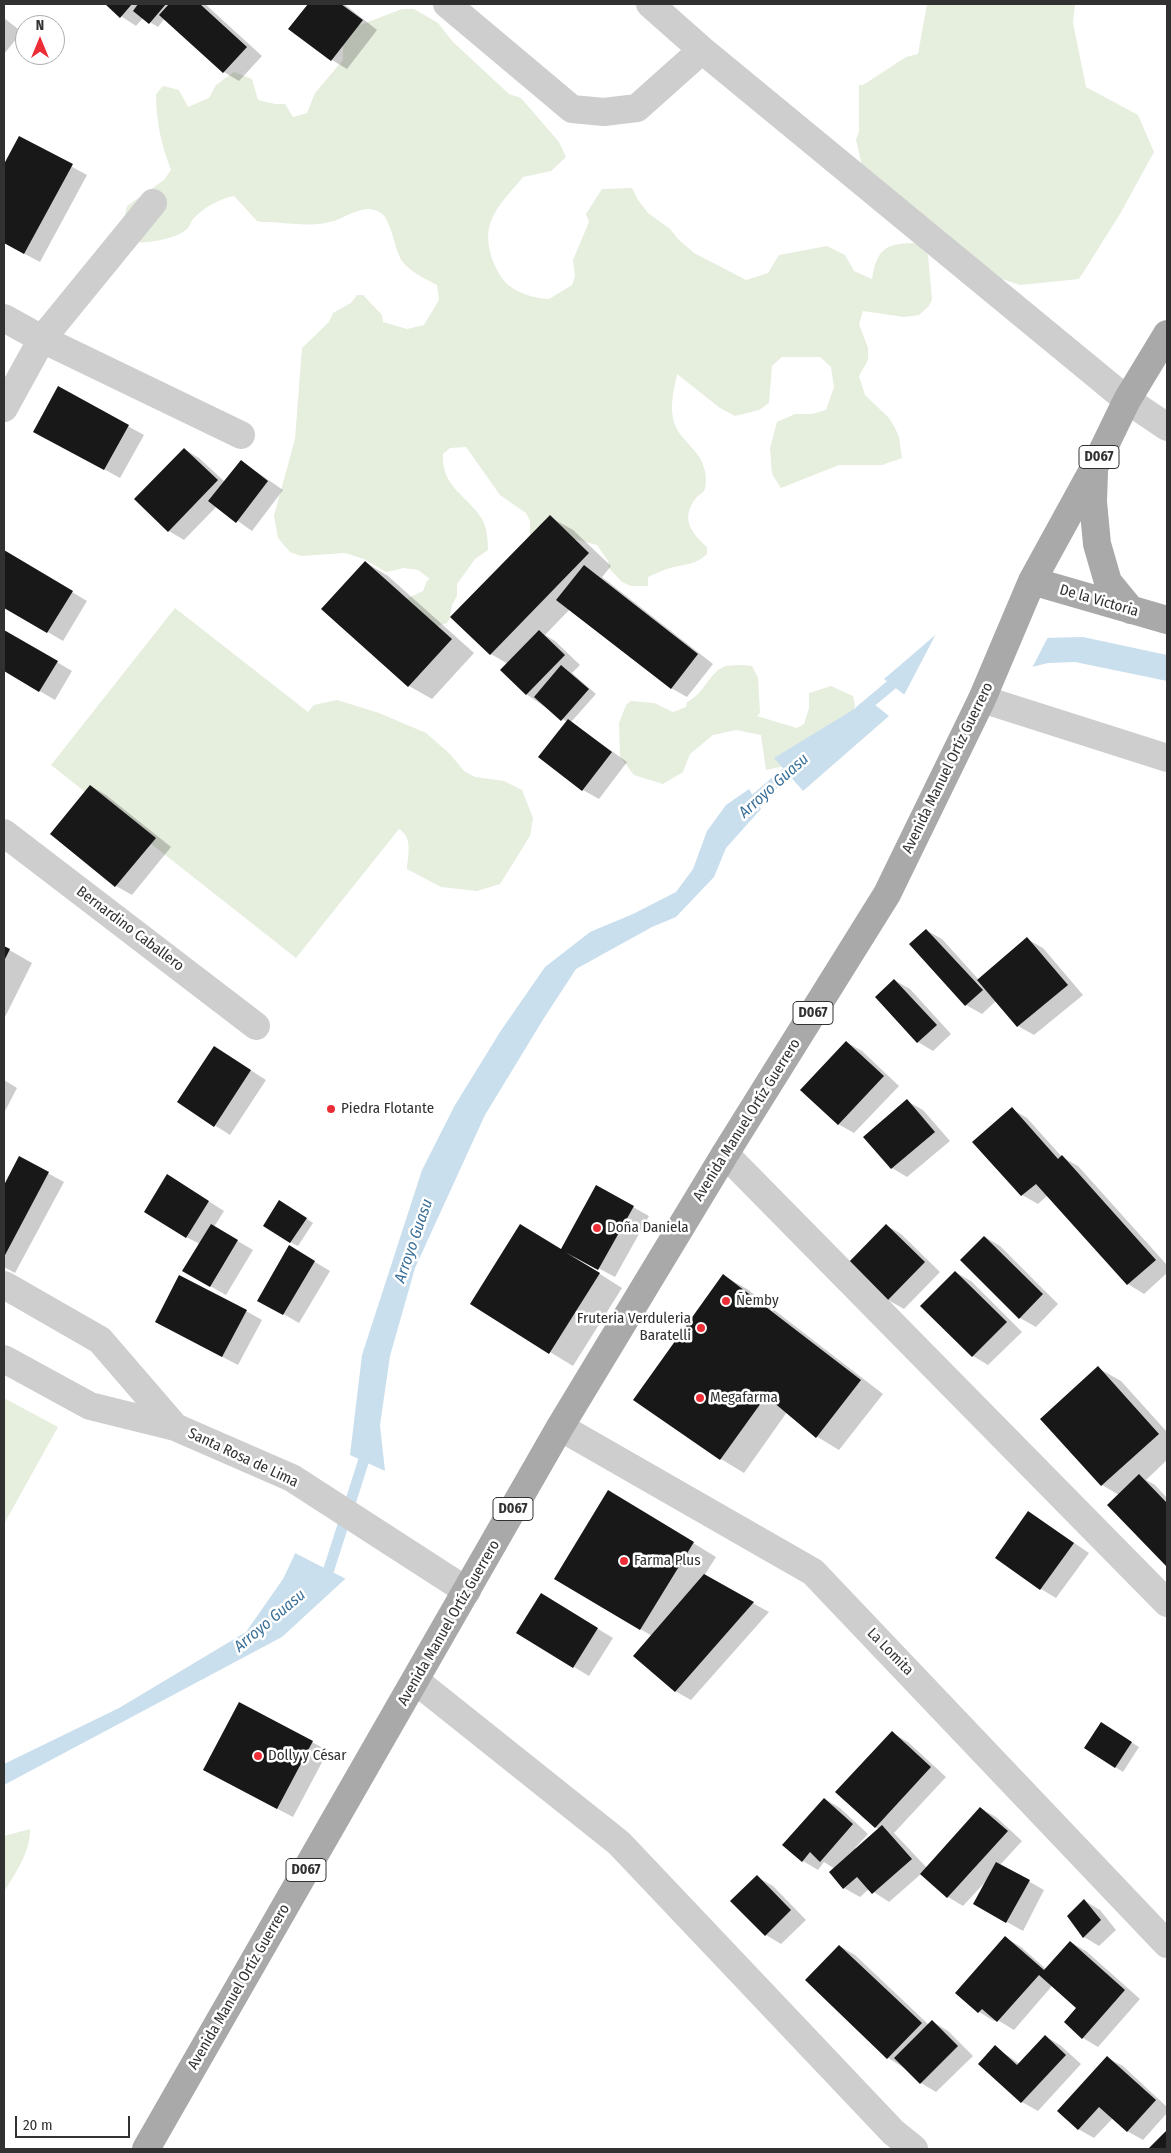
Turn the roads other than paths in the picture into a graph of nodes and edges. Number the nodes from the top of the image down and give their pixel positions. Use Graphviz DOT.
graph roads {
  1 [pos="447,4"];
  2 [pos="650,4"];
  3 [pos="702,50"];
  4 [pos="153,203"];
  5 [pos="4,318"];
  6 [pos="1167,334"];
  7 [pos="42,339"];
  8 [pos="1127,400"];
  9 [pos="4,408"];
  10 [pos="1167,427"];
  11 [pos="241,435"];
  12 [pos="1094,468"];
  13 [pos="1032,580"];
  14 [pos="1131,610"];
  15 [pos="1167,620"];
  16 [pos="982,699"];
  17 [pos="1167,758"];
  18 [pos="4,833"];
  19 [pos="256,1026"];
  20 [pos="725,1154"];
  21 [pos="4,1285"];
  22 [pos="4,1358"];
  23 [pos="175,1427"];
  24 [pos="560,1427"];
  25 [pos="467,1592"];
  26 [pos="1167,1602"];
  27 [pos="416,1680"];
  28 [pos="1167,1944"];
  29 [pos="151,2147"];
  30 [pos="914,2149"];
  1 -- 3 [label="street"];
  2 -- 3 [label="street"];
  3 -- 8 [label="street"];
  4 -- 7 [label="street"];
  5 -- 7 [label="street"];
  6 -- 8 [label="main road, Avenida Manuel Ortíz Guerrero / D067"];
  7 -- 9 [label="street"];
  7 -- 11 [label="street"];
  8 -- 10 [label="street"];
  8 -- 12 [label="main road, Avenida Manuel Ortíz Guerrero / D067"];
  12 -- 13 [label="main road, Avenida Manuel Ortíz Guerrero / D067"];
  12 -- 14 [label="main road"];
  13 -- 14 [label="main road, De la Victoria"];
  13 -- 16 [label="main road, Avenida Manuel Ortíz Guerrero / D067"];
  14 -- 15 [label="main road, De la Victoria"];
  16 -- 17 [label="street"];
  16 -- 20 [label="main road, Avenida Manuel Ortíz Guerrero / D067"];
  18 -- 19 [label="street, Bernardino Caballero"];
  20 -- 24 [label="main road, Avenida Manuel Ortíz Guerrero / D067"];
  20 -- 26 [label="street"];
  21 -- 23 [label="street"];
  22 -- 23 [label="street, Santa Rosa de Lima"];
  23 -- 25 [label="street, Santa Rosa de Lima"];
  24 -- 25 [label="main road, Avenida Manuel Ortíz Guerrero / D067"];
  24 -- 28 [label="street, La Lomita"];
  25 -- 27 [label="main road, Avenida Manuel Ortíz Guerrero / D067"];
  27 -- 29 [label="main road, Avenida Manuel Ortíz Guerrero / D067"];
  27 -- 30 [label="street"];
}
